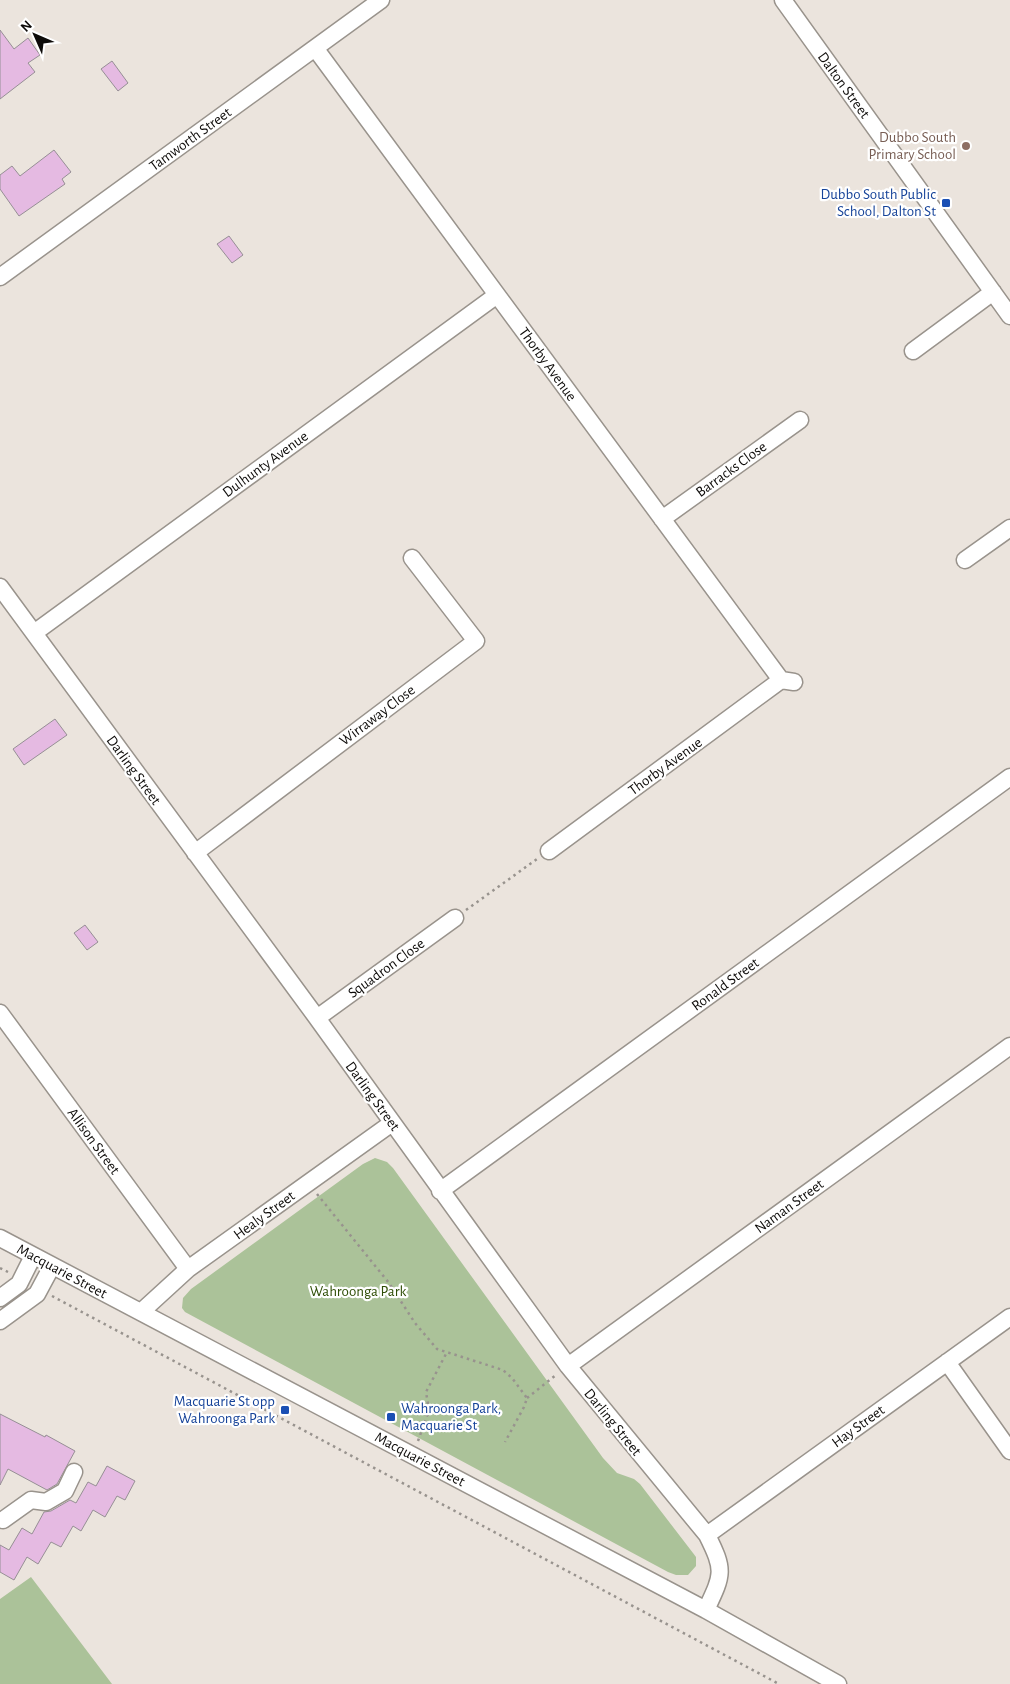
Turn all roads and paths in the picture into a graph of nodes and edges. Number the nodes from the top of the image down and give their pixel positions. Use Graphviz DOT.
graph roads {
  1 [pos="380,0"];
  2 [pos="783,0"];
  3 [pos="315,48"];
  4 [pos="0,277"];
  5 [pos="993,292"];
  6 [pos="497,295"];
  7 [pos="1010,316"];
  8 [pos="913,351"];
  9 [pos="800,420"];
  10 [pos="662,519"];
  11 [pos="1010,528"];
  12 [pos="412,558"];
  13 [pos="964,560"];
  14 [pos="0,587"];
  15 [pos="34,634"];
  16 [pos="1010,777"];
  17 [pos="549,851"];
  18 [pos="194,853"];
  19 [pos="455,918"];
  20 [pos="0,1013"];
  21 [pos="317,1018"];
  22 [pos="1010,1046"];
  23 [pos="392,1123"];
  24 [pos="308,1183"];
  25 [pos="440,1191"];
  26 [pos="0,1238"];
  27 [pos="34,1256"];
  28 [pos="52,1266"];
  29 [pos="0,1268"];
  30 [pos="188,1269"];
  31 [pos="21,1279"];
  32 [pos="40,1289"];
  33 [pos="0,1298"];
  34 [pos="140,1312"];
  35 [pos="1010,1317"];
  36 [pos="0,1321"];
  37 [pos="447,1352"];
  38 [pos="947,1362"];
  39 [pos="568,1366"];
  40 [pos="527,1398"];
  41 [pos="505,1442"];
  42 [pos="1010,1451"];
  43 [pos="413,1455"];
  44 [pos="74,1472"];
  45 [pos="1,1520"];
  46 [pos="707,1535"];
  47 [pos="706,1610"];
  48 [pos="779,1684"];
  49 [pos="838,1684"];
  1 -- 3 [label="street, Tamworth Street"];
  2 -- 5 [label="street, Dalton Street"];
  3 -- 4 [label="street, Tamworth Street"];
  3 -- 6 [label="street, Thorby Avenue"];
  5 -- 7 [label="street, Dalton Street"];
  5 -- 8 [label="street"];
  6 -- 10 [label="street, Thorby Avenue"];
  6 -- 15 [label="street, Dulhunty Avenue"];
  9 -- 10 [label="street, Barracks Close"];
  10 -- 17 [label="street, Thorby Avenue"];
  11 -- 13 [label="street"];
  12 -- 18 [label="street, Wirraway Close"];
  14 -- 15 [label="street, Darling Street"];
  15 -- 18 [label="street, Darling Street"];
  16 -- 25 [label="street, Ronald Street"];
  17 -- 19 [label="path"];
  18 -- 21 [label="street, Darling Street"];
  19 -- 21 [label="street, Squadron Close"];
  20 -- 30 [label="street, Allison Street"];
  21 -- 23 [label="street, Darling Street"];
  22 -- 39 [label="street, Naman Street"];
  23 -- 24 [label="street, Healy Street"];
  23 -- 25 [label="street, Darling Street"];
  24 -- 30 [label="street, Healy Street"];
  24 -- 37 [label="path"];
  25 -- 39 [label="street, Darling Street"];
  26 -- 27 [label="street, Macquarie Street"];
  27 -- 28 [label="street, Macquarie Street"];
  27 -- 31 [label="street"];
  28 -- 32 [label="street"];
  28 -- 34 [label="street, Macquarie Street"];
  29 -- 31 [label="path"];
  30 -- 34 [label="street, Healy Street"];
  31 -- 33 [label="street"];
  32 -- 36 [label="street"];
  32 -- 48 [label="path"];
  34 -- 43 [label="street, Macquarie Street"];
  35 -- 38 [label="street, Hay Street"];
  37 -- 40 [label="path"];
  37 -- 43 [label="path"];
  38 -- 42 [label="street"];
  38 -- 46 [label="street, Hay Street"];
  39 -- 40 [label="path"];
  39 -- 46 [label="street, Darling Street"];
  40 -- 41 [label="path"];
  43 -- 47 [label="street, Macquarie Street"];
  44 -- 45 [label="street"];
  46 -- 47 [label="street, Darling Street"];
  47 -- 49 [label="street, Macquarie Street"];
}
